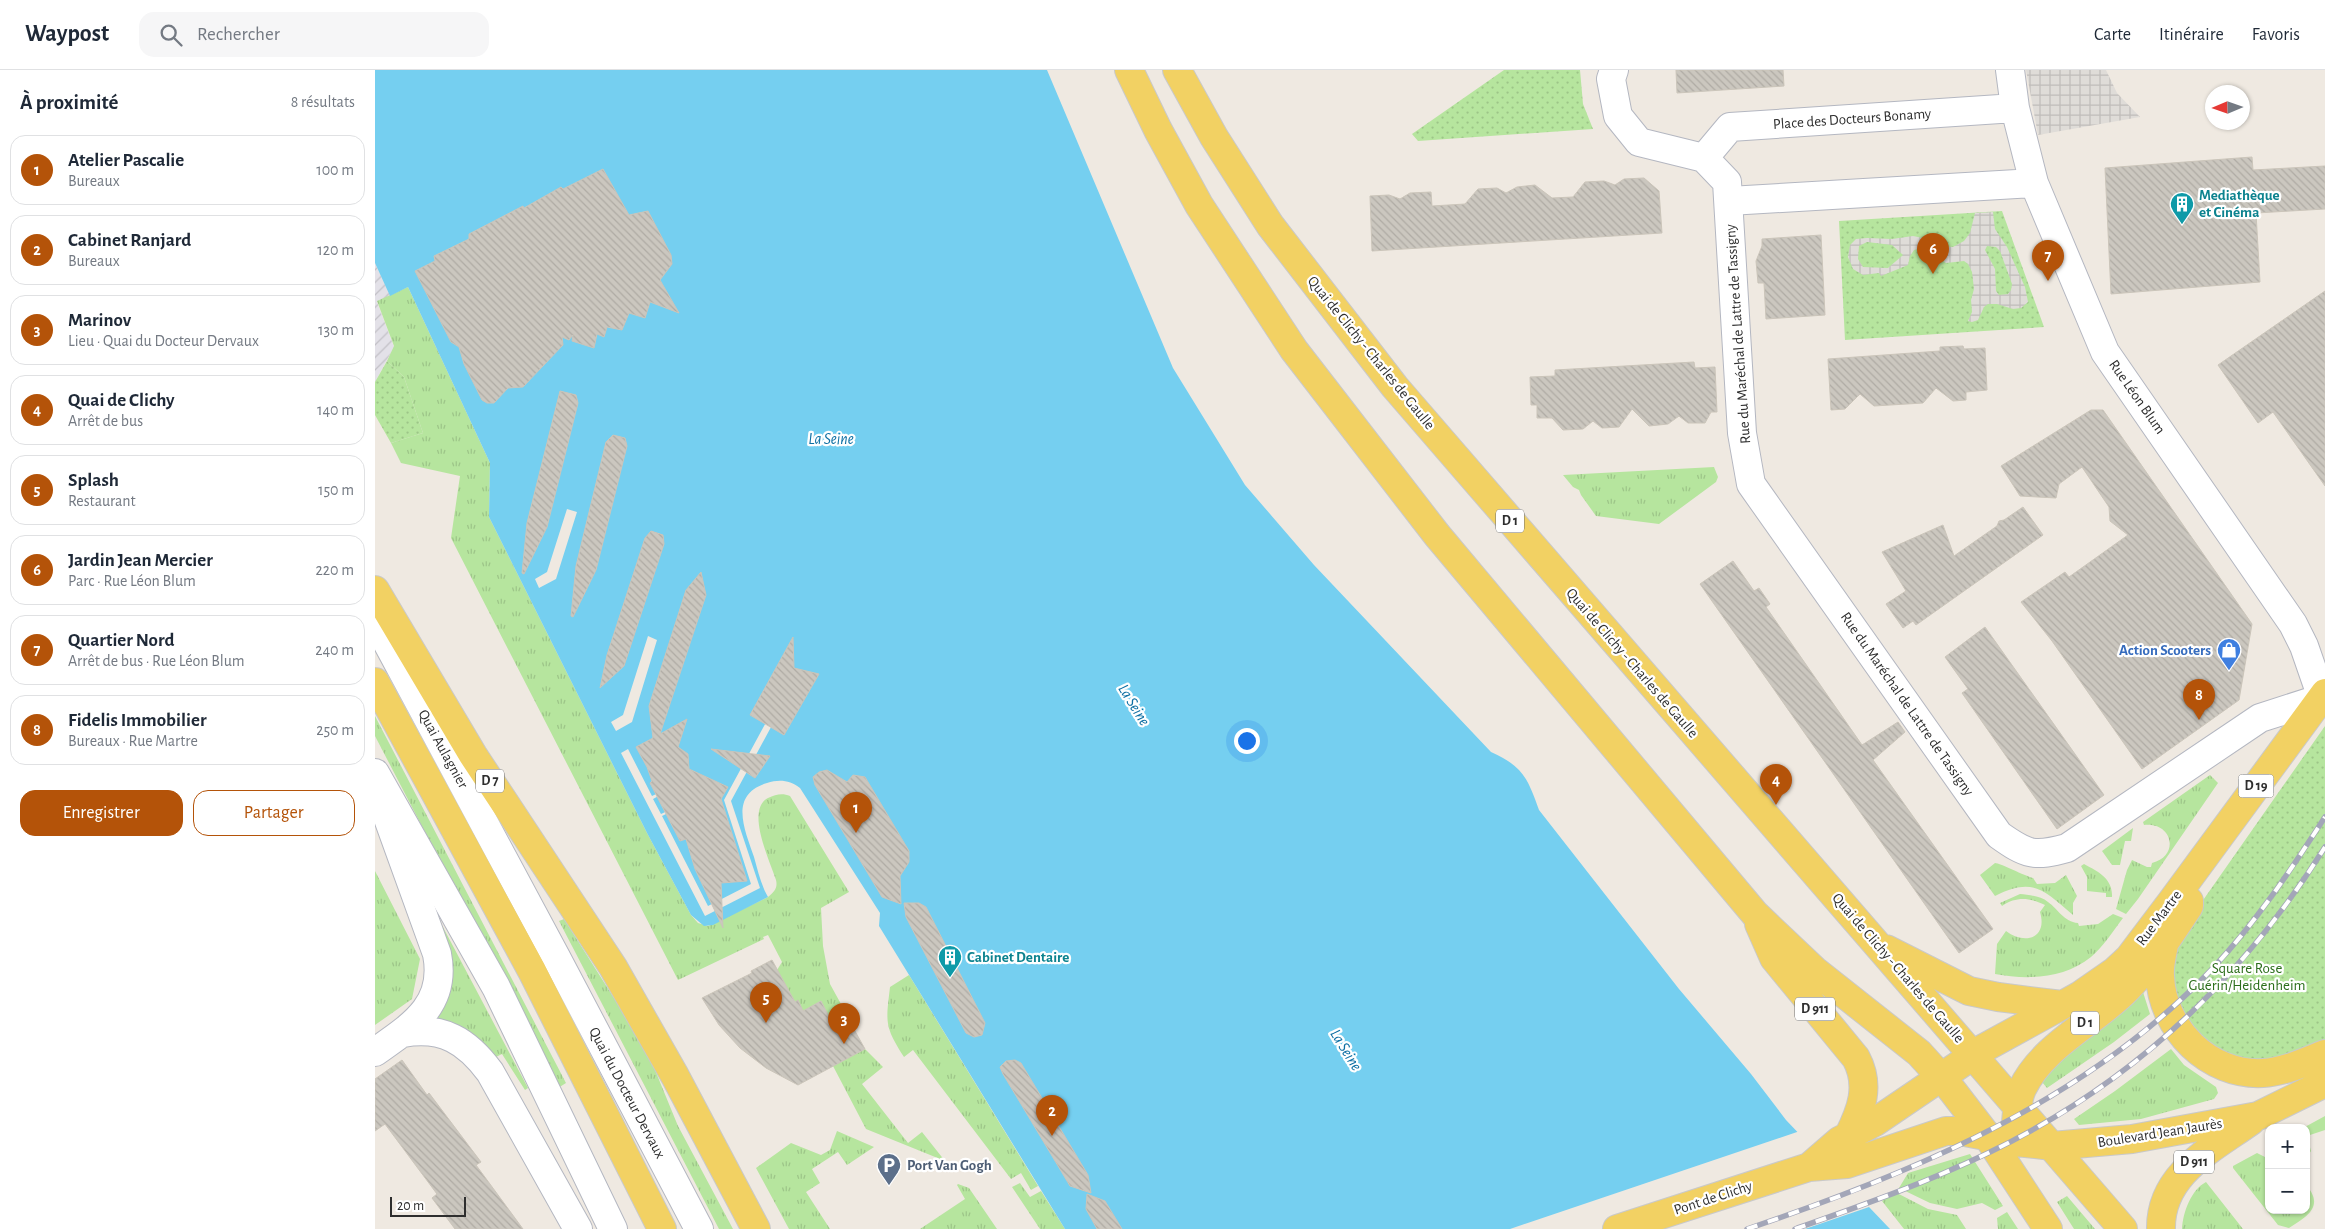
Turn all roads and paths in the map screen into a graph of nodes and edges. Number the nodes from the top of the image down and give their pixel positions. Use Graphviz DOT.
graph roads {
  1 [pos="1129,70"];
  2 [pos="1177,70"];
  3 [pos="1614,70"];
  4 [pos="2010,70"];
  5 [pos="2015,108"];
  6 [pos="1704,158"];
  7 [pos="2034,183"];
  8 [pos="1729,201"];
  9 [pos="375,590"];
  10 [pos="375,620"];
  11 [pos="375,682"];
  12 [pos="2323,695"];
  13 [pos="375,773"];
  14 [pos="375,783"];
  15 [pos="2191,874"];
  16 [pos="1755,914"];
  17 [pos="1878,945"];
  18 [pos="2163,945"];
  19 [pos="556,956"];
  20 [pos="532,971"];
  21 [pos="2062,1005"];
  22 [pos="403,1033"];
  23 [pos="375,1052"];
  24 [pos="2325,1054"];
  25 [pos="1974,1055"];
  26 [pos="2325,1083"];
  27 [pos="1948,1087"];
  28 [pos="2012,1102"];
  29 [pos="1869,1114"];
  30 [pos="2258,1116"];
  31 [pos="1988,1137"];
  32 [pos="2016,1142"];
  33 [pos="2053,1146"];
  34 [pos="1894,1148"];
  35 [pos="1809,1167"];
  36 [pos="2022,1189"];
  37 [pos="578,1229"];
  38 [pos="613,1229"];
  39 [pos="662,1229"];
  40 [pos="699,1229"];
  41 [pos="756,1229"];
  42 [pos="1617,1229"];
  43 [pos="2047,1229"];
  44 [pos="2123,1229"];
  45 [pos="2161,1229"];
  1 -- 16 [label="main road"];
  2 -- 17 [label="main road, Quai de Clichy - Charles de Gaulle / D 1"];
  3 -- 6 [label="street"];
  4 -- 5 [label="street, Rue Léon Blum"];
  5 -- 6 [label="street, Place des Docteurs Bonamy"];
  5 -- 7 [label="street, Rue Léon Blum"];
  6 -- 8 [label="street, Rue du Maréchal de Lattre de Tassigny"];
  7 -- 8 [label="street"];
  7 -- 12 [label="street, Rue Léon Blum"];
  8 -- 12 [label="street, Rue du Maréchal de Lattre de Tassigny"];
  9 -- 41 [label="main road, D 7"];
  10 -- 19 [label="street, Quai Aulagnier"];
  11 -- 20 [label="main road, Quai Aulagnier"];
  12 -- 15 [label="main road, Rue Martre / D 19"];
  13 -- 38 [label="street"];
  14 -- 22 [label="street"];
  15 -- 18 [label="main road, D 1"];
  15 -- 21 [label="main road, Rue Martre / D 19"];
  16 -- 27 [label="main road"];
  16 -- 29 [label="main road, D 911"];
  17 -- 21 [label="main road, D 1"];
  17 -- 25 [label="main road, Quai de Clichy - Charles de Gaulle / D 1"];
  18 -- 24 [label="main road"];
  18 -- 28 [label="main road, D 1"];
  19 -- 40 [label="street, Quai du Docteur Dervaux"];
  20 -- 39 [label="main road, Quai du Docteur Dervaux"];
  21 -- 25 [label="main road, Rue Martre / D 19"];
  22 -- 23 [label="street"];
  22 -- 37 [label="street"];
  25 -- 27 [label="main road"];
  25 -- 28 [label="main road, Quai de Clichy - Charles de Gaulle / D 1"];
  26 -- 30 [label="main road, Boulevard Jean Jaurès / D 911"];
  27 -- 28 [label="main road"];
  27 -- 29 [label="main road"];
  27 -- 31 [label="main road"];
  27 -- 34 [label="main road"];
  28 -- 32 [label="main road, D 1"];
  28 -- 33 [label="main road, Quai de Clichy - Charles de Gaulle / D 1"];
  29 -- 35 [label="main road, Pont de Clichy / D 911"];
  30 -- 33 [label="main road, Boulevard Jean Jaurès / D 911"];
  30 -- 45 [label="main road, D 911"];
  31 -- 32 [label="main road, Boulevard Jean Jaurès / D 911"];
  31 -- 34 [label="main road, Pont de Clichy"];
  31 -- 36 [label="main road, D 1"];
  32 -- 33 [label="main road, Boulevard Jean Jaurès / D 911"];
  32 -- 36 [label="main road, D 1"];
  33 -- 44 [label="main road, Quai de Clichy - Charles de Gaulle / D 1"];
  34 -- 35 [label="main road, Pont de Clichy"];
  35 -- 42 [label="main road, Pont de Clichy"];
  36 -- 43 [label="main road, D 1"];
}
